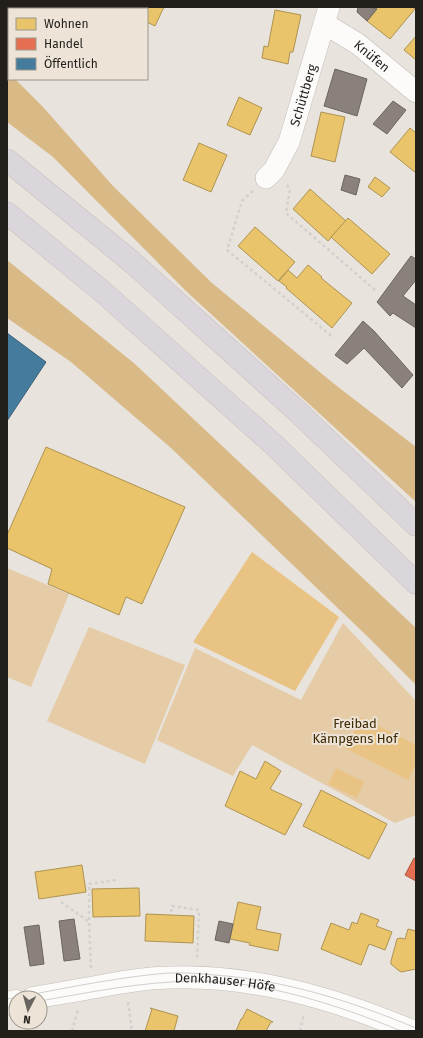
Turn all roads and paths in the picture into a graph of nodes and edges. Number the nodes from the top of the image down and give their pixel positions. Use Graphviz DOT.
graph roads {
  1 [pos="327,15"];
  2 [pos="416,92"];
  3 [pos="7,160"];
  4 [pos="270,174"];
  5 [pos="7,213"];
  6 [pos="375,290"];
  7 [pos="334,338"];
  8 [pos="416,525"];
  9 [pos="416,583"];
  10 [pos="116,880"];
  11 [pos="61,902"];
  12 [pos="171,912"];
  13 [pos="89,922"];
  14 [pos="197,960"];
  15 [pos="91,971"];
  16 [pos="126,982"];
  17 [pos="48,996"];
  18 [pos="74,1022"];
  19 [pos="72,1031"];
  20 [pos="132,1031"];
  21 [pos="412,1031"];
  1 -- 2 [label="street, Knüfen"];
  1 -- 4 [label="street, Schüttberg"];
  3 -- 8 [label="highway"];
  4 -- 6 [label="path"];
  4 -- 7 [label="path"];
  5 -- 9 [label="highway"];
  10 -- 13 [label="path"];
  11 -- 13 [label="path"];
  12 -- 14 [label="path"];
  13 -- 15 [label="path"];
  16 -- 17 [label="street, Denkhauser Höfe"];
  16 -- 20 [label="path"];
  16 -- 21 [label="street, Denkhauser Höfe"];
  18 -- 19 [label="path"];
}
